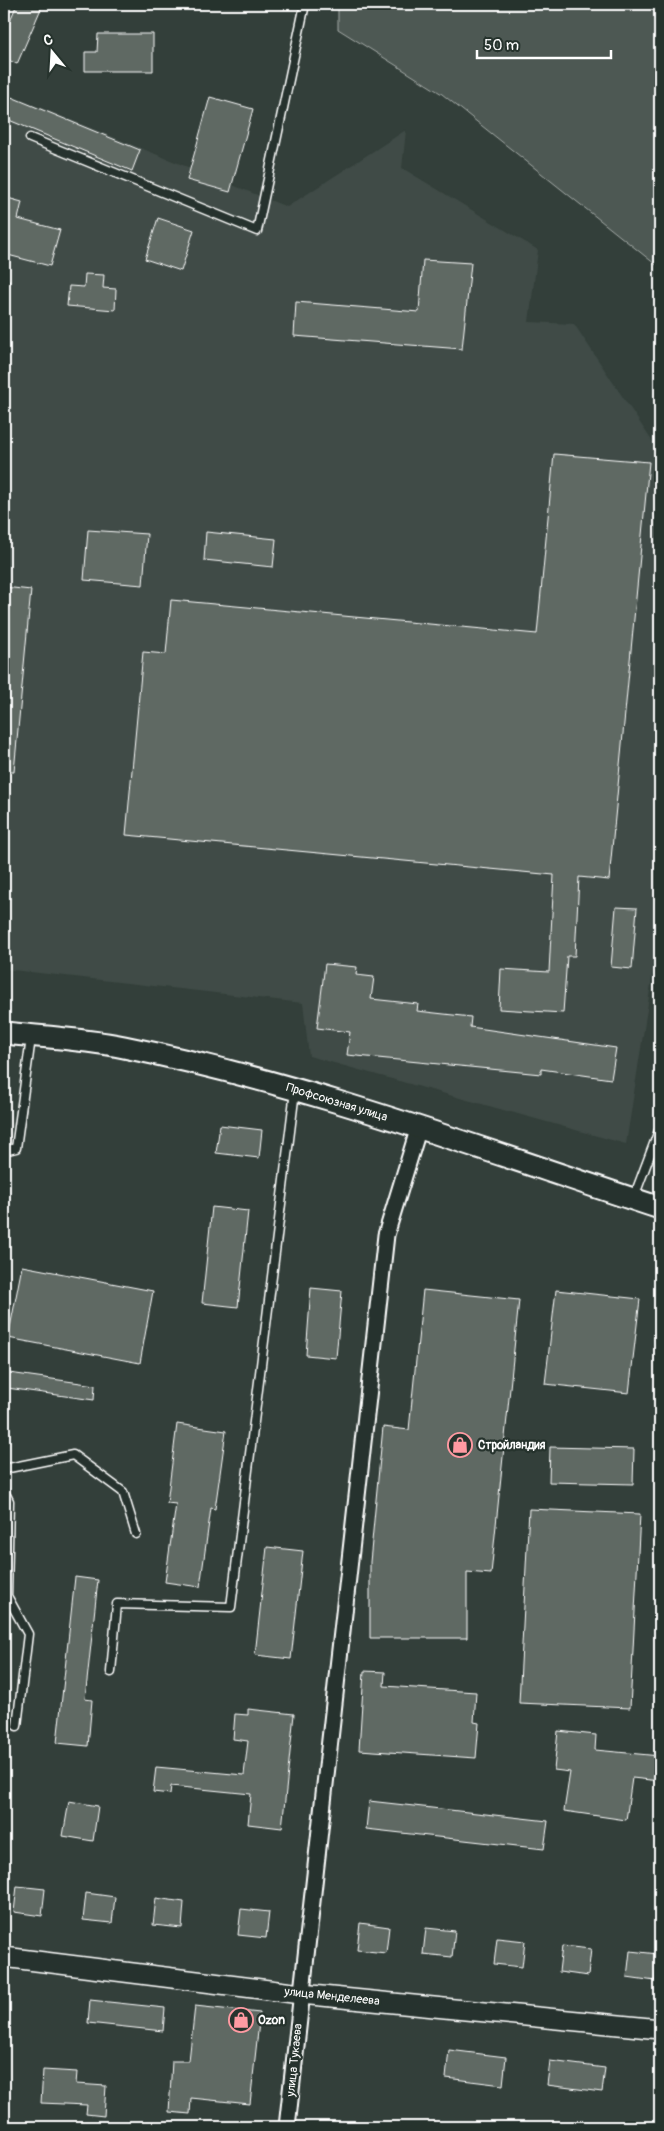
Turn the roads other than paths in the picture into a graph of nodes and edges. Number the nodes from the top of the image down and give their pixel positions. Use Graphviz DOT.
graph roads {
  1 [pos="305,4"];
  2 [pos="30,138"];
  3 [pos="4,1033"];
  4 [pos="31,1036"];
  5 [pos="296,1088"];
  6 [pos="419,1126"];
  7 [pos="660,1128"];
  8 [pos="4,1151"];
  9 [pos="633,1199"];
  10 [pos="660,1208"];
  11 [pos="4,1469"];
  12 [pos="4,1491"];
  13 [pos="136,1534"];
  14 [pos="111,1672"];
  15 [pos="17,1726"];
  16 [pos="4,1957"];
  17 [pos="301,1994"];
  18 [pos="660,2029"];
  19 [pos="287,2127"];
  1 -- 2 [label="lane"];
  3 -- 4 [label="main road, Профсоюзная улица"];
  4 -- 5 [label="main road, Профсоюзная улица"];
  4 -- 8 [label="lane"];
  5 -- 6 [label="main road, Профсоюзная улица"];
  5 -- 14 [label="lane"];
  6 -- 9 [label="main road, Профсоюзная улица"];
  6 -- 17 [label="street, улица Тукаева"];
  7 -- 9 [label="lane"];
  9 -- 10 [label="main road, Профсоюзная улица"];
  11 -- 13 [label="lane"];
  12 -- 15 [label="lane"];
  16 -- 17 [label="street, улица Менделеева"];
  17 -- 18 [label="street, улица Менделеева"];
  17 -- 19 [label="street, улица Тукаева"];
}
